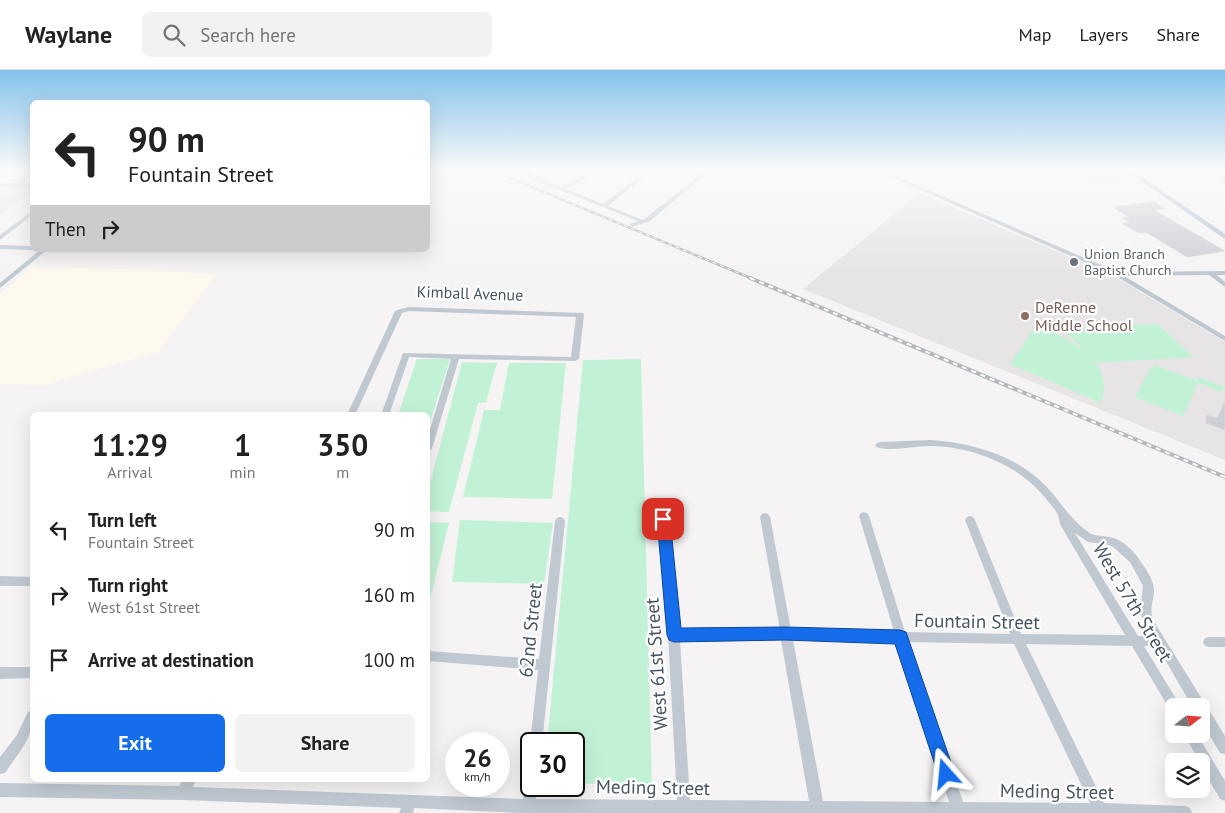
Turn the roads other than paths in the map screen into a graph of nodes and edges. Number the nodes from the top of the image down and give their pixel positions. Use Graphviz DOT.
graph roads {
  1 [pos="601,205"];
  2 [pos="667,205"];
  3 [pos="957,205"];
  4 [pos="1178,205"];
  5 [pos="604,206"];
  6 [pos="30,215"];
  7 [pos="642,221"];
  8 [pos="632,225"];
  9 [pos="1225,237"];
  10 [pos="0,238"];
  11 [pos="0,247"];
  12 [pos="30,248"];
  13 [pos="42,252"];
  14 [pos="1225,272"];
  15 [pos="1210,273"];
  16 [pos="1116,274"];
  17 [pos="0,286"];
  18 [pos="1225,286"];
  19 [pos="1225,339"];
  20 [pos="456,357"];
  21 [pos="352,412"];
  22 [pos="386,412"];
  23 [pos="430,442"];
  24 [pos="879,446"];
  25 [pos="1062,515"];
  26 [pos="864,516"];
  27 [pos="765,517"];
  28 [pos="663,519"];
  29 [pos="970,520"];
  30 [pos="560,521"];
  31 [pos="1094,540"];
  32 [pos="1085,556"];
  33 [pos="0,581"];
  34 [pos="30,582"];
  35 [pos="785,634"];
  36 [pos="674,635"];
  37 [pos="900,637"];
  38 [pos="1018,640"];
  39 [pos="1135,641"];
  40 [pos="1160,641"];
  41 [pos="1209,642"];
  42 [pos="1225,642"];
  43 [pos="430,656"];
  44 [pos="544,665"];
  45 [pos="0,673"];
  46 [pos="30,673"];
  47 [pos="1169,698"];
  48 [pos="1194,698"];
  49 [pos="30,720"];
  50 [pos="1210,724"];
  51 [pos="537,732"];
  52 [pos="1195,743"];
  53 [pos="1225,748"];
  54 [pos="0,768"];
  55 [pos="188,782"];
  56 [pos="0,790"];
  57 [pos="183,793"];
  58 [pos="1225,794"];
  59 [pos="817,806"];
  60 [pos="407,807"];
  61 [pos="684,807"];
  62 [pos="958,808"];
  63 [pos="529,809"];
  64 [pos="627,809"];
  65 [pos="748,810"];
  66 [pos="1100,810"];
  67 [pos="861,811"];
  68 [pos="1185,813"];
  1 -- 5 [label="street"];
  2 -- 7 [label="street"];
  3 -- 16 [label="street"];
  4 -- 9 [label="main road"];
  5 -- 7 [label="street"];
  6 -- 10 [label="street"];
  7 -- 8 [label="street"];
  11 -- 12 [label="street"];
  13 -- 17 [label="street"];
  14 -- 15 [label="street"];
  15 -- 16 [label="street"];
  15 -- 18 [label="street"];
  16 -- 19 [label="street"];
  20 -- 21 [label="street, Kimball Avenue"];
  20 -- 22 [label="street"];
  20 -- 23 [label="street"];
  24 -- 25 [label="street, West 57th Street"];
  25 -- 31 [label="street, West 57th Street"];
  25 -- 32 [label="street, West 57th Street"];
  26 -- 37 [label="street"];
  27 -- 35 [label="street"];
  28 -- 36 [label="street, West 61st Street"];
  29 -- 38 [label="street"];
  30 -- 44 [label="street, 62nd Street"];
  31 -- 32 [label="street"];
  31 -- 40 [label="street, West 57th Street"];
  32 -- 39 [label="street, West 57th Street"];
  33 -- 34 [label="street"];
  35 -- 36 [label="street, Fountain Street"];
  35 -- 37 [label="street, Fountain Street"];
  35 -- 59 [label="street"];
  36 -- 61 [label="street, West 61st Street"];
  37 -- 38 [label="street, Fountain Street"];
  37 -- 62 [label="street"];
  38 -- 39 [label="street, Fountain Street"];
  38 -- 66 [label="street"];
  39 -- 40 [label="street, Fountain Street"];
  39 -- 47 [label="street, West 57th Street"];
  40 -- 48 [label="street, West 57th Street"];
  41 -- 42 [label="street"];
  43 -- 44 [label="street"];
  44 -- 51 [label="street, 62nd Street"];
  45 -- 46 [label="street"];
  49 -- 54 [label="street"];
  50 -- 53 [label="street, West 57th Street"];
  52 -- 58 [label="street"];
  55 -- 57 [label="street"];
  56 -- 57 [label="street, Meding Street"];
  57 -- 60 [label="street, Meding Street"];
  59 -- 65 [label="street, Meding Street"];
  59 -- 67 [label="street, Meding Street"];
  60 -- 63 [label="street, Meding Street"];
  61 -- 64 [label="street, Meding Street"];
  61 -- 65 [label="street, Meding Street"];
  62 -- 66 [label="street, Meding Street"];
  62 -- 67 [label="street, Meding Street"];
  63 -- 64 [label="street, Meding Street"];
  66 -- 68 [label="street, Meding Street"];
}
